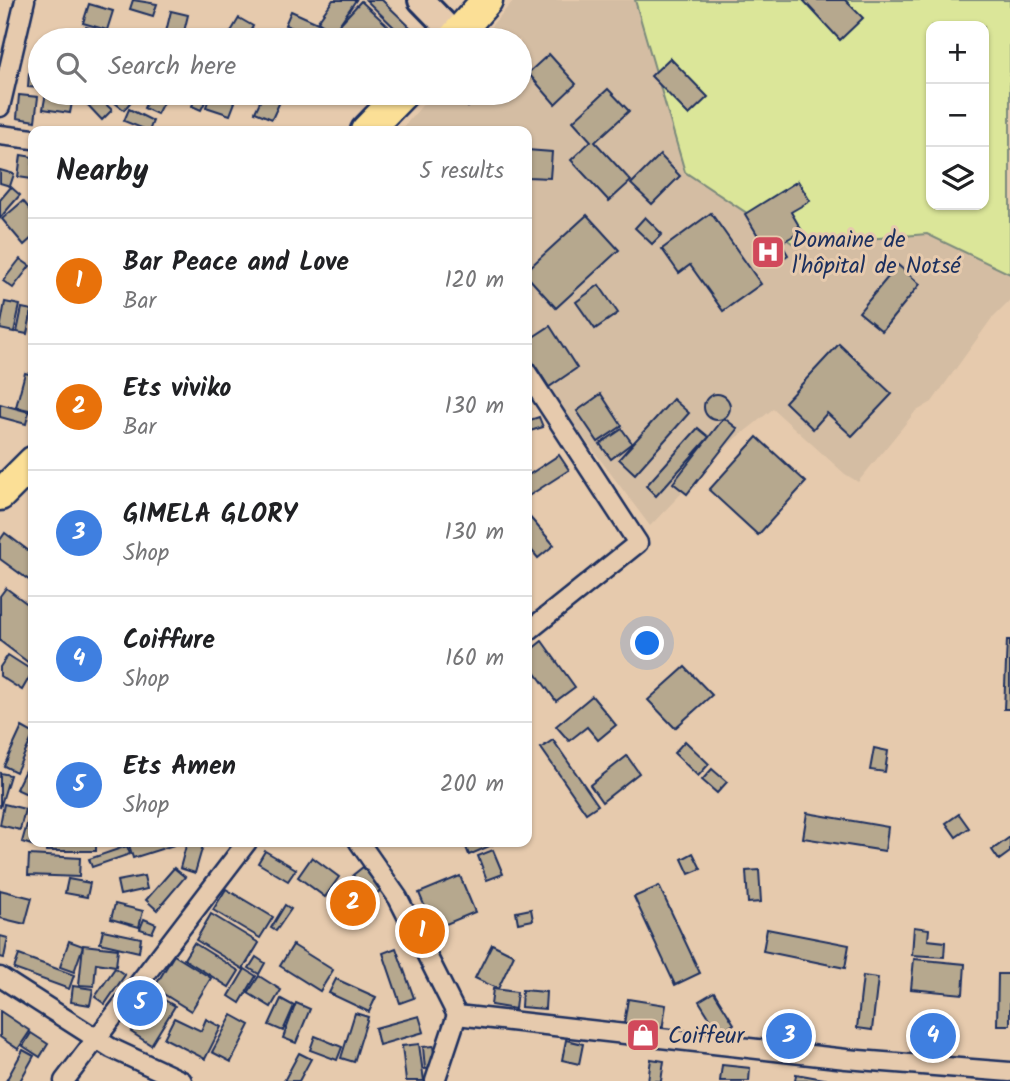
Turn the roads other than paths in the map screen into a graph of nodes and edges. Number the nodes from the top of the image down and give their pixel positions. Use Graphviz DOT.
graph roads {
  1 [pos="25,0"];
  2 [pos="421,0"];
  3 [pos="487,0"];
  4 [pos="445,28"];
  5 [pos="463,28"];
  6 [pos="393,105"];
  7 [pos="0,107"];
  8 [pos="377,126"];
  9 [pos="0,135"];
  10 [pos="28,138"];
  11 [pos="532,381"];
  12 [pos="28,467"];
  13 [pos="0,495"];
  14 [pos="532,628"];
  15 [pos="243,847"];
  16 [pos="362,847"];
  17 [pos="0,977"];
  18 [pos="457,1015"];
  19 [pos="96,1038"];
  20 [pos="1010,1072"];
  21 [pos="64,1081"];
  22 [pos="182,1081"];
  23 [pos="435,1081"];
  1 -- 7 [label="street"];
  2 -- 4 [label="main road"];
  3 -- 5 [label="highway"];
  6 -- 8 [label="highway"];
  9 -- 10 [label="street"];
  11 -- 14 [label="street"];
  12 -- 13 [label="highway"];
  15 -- 19 [label="street"];
  16 -- 18 [label="street"];
  17 -- 19 [label="street"];
  18 -- 20 [label="street"];
  18 -- 23 [label="street"];
  19 -- 21 [label="street"];
  19 -- 22 [label="street"];
}
